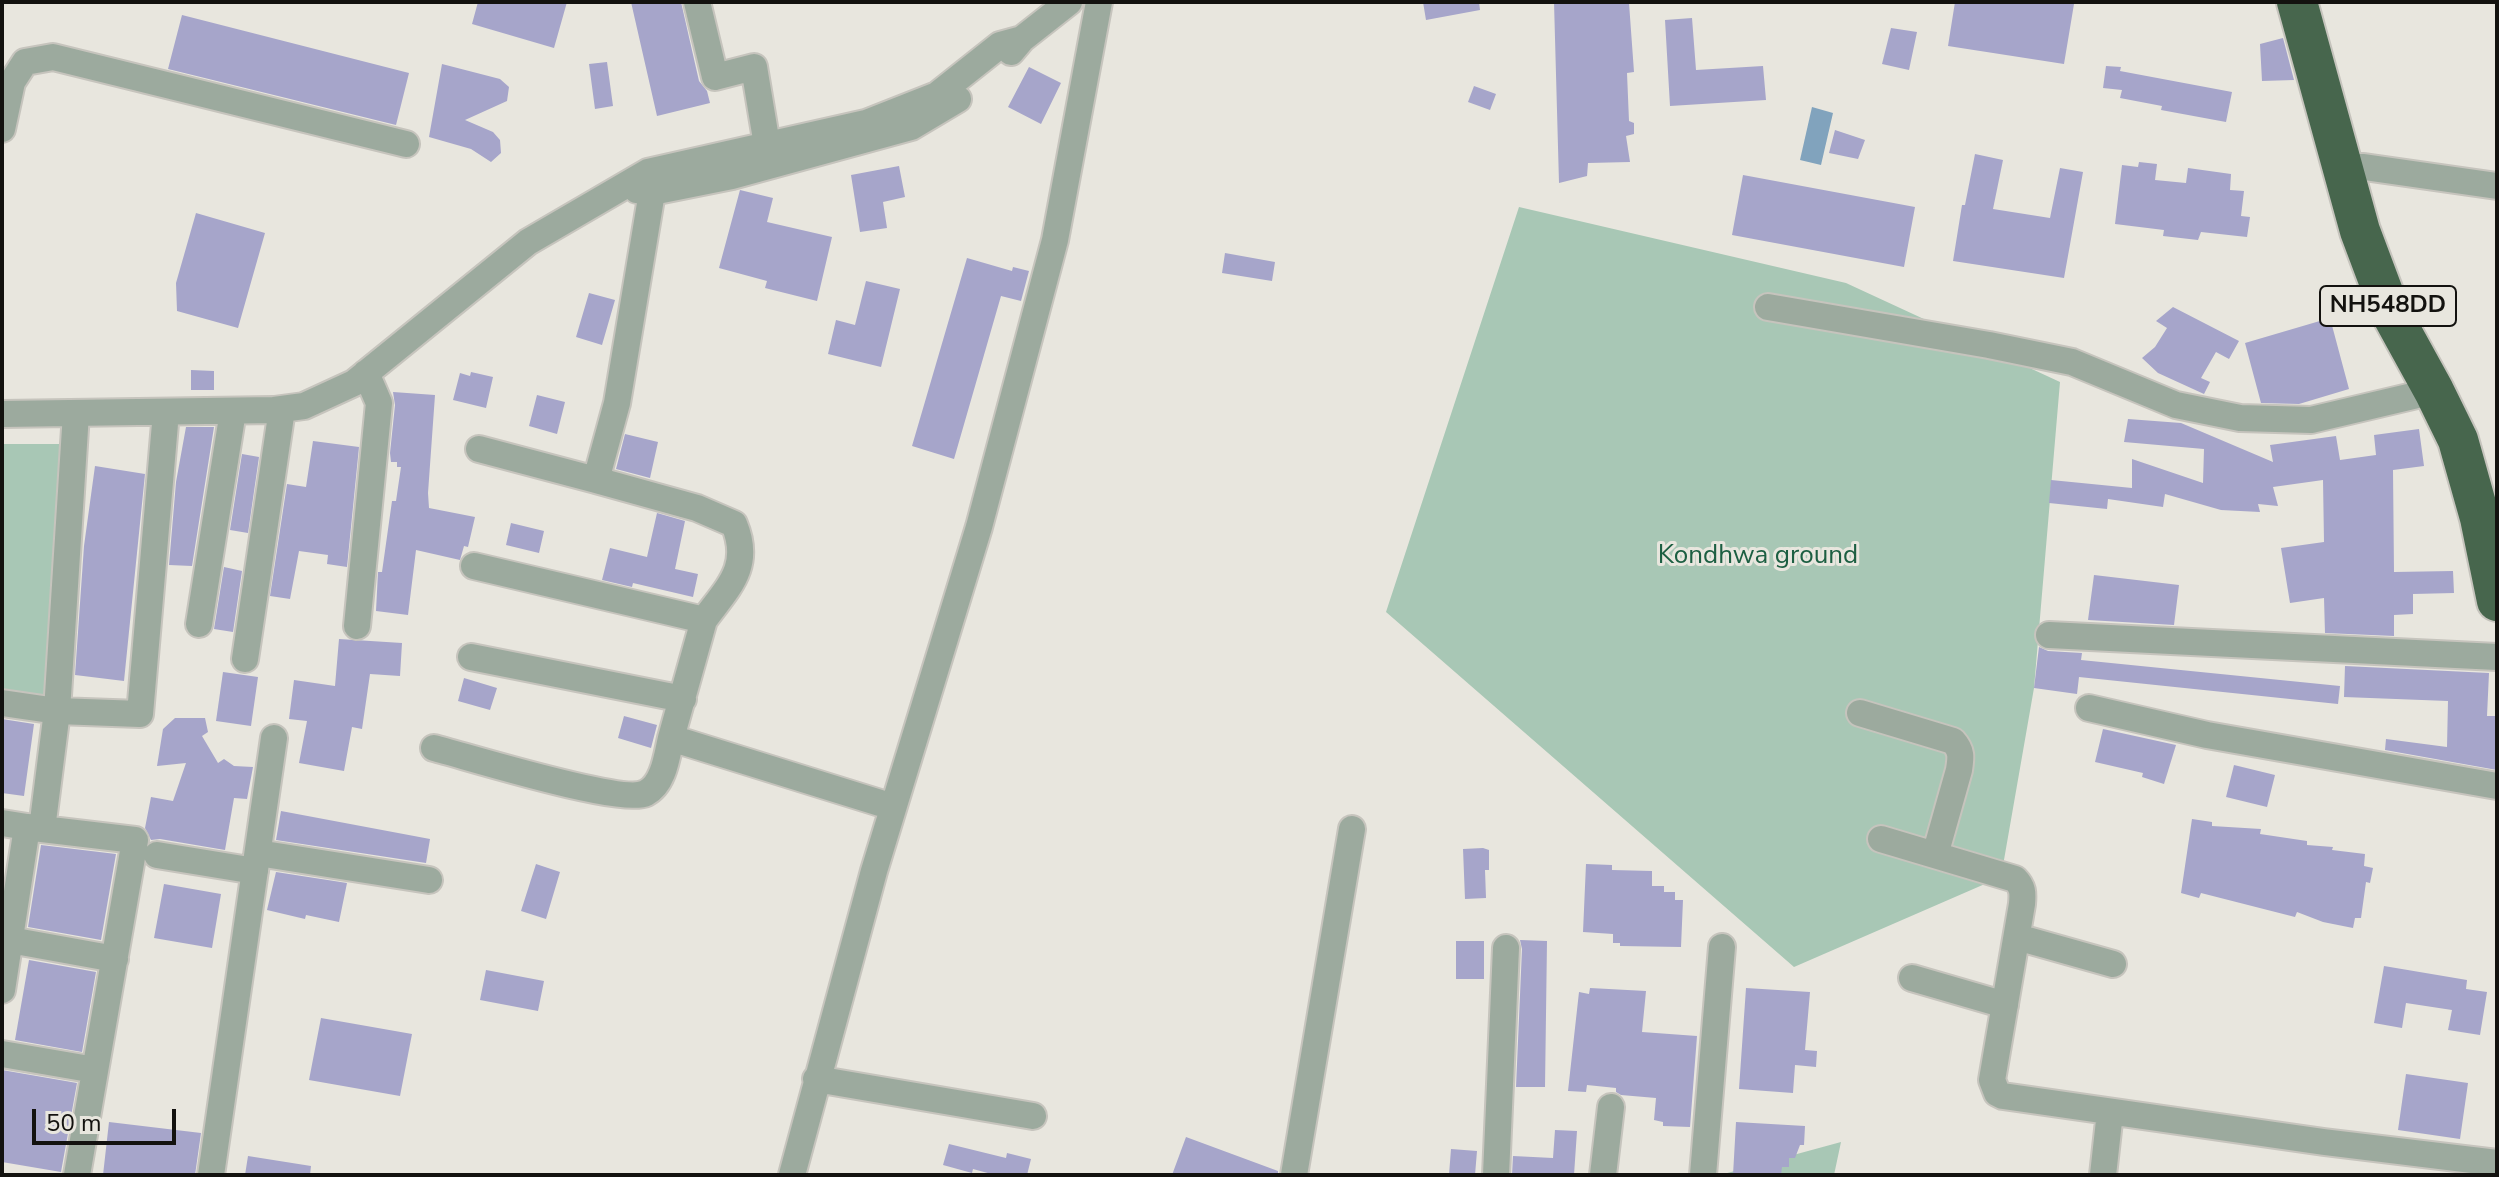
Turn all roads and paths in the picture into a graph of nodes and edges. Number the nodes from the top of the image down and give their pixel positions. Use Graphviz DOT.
graph roads {
  1 [pos="697,2"];
  2 [pos="1069,2"];
  3 [pos="1099,2"];
  4 [pos="2297,2"];
  5 [pos="1022,39"];
  6 [pos="2,129"];
  7 [pos="406,144"];
  8 [pos="767,145"];
  9 [pos="2343,167"];
  10 [pos="650,182"];
  11 [pos="2497,186"];
  12 [pos="1768,307"];
  13 [pos="366,373"];
  14 [pos="2434,391"];
  15 [pos="282,409"];
  16 [pos="233,411"];
  17 [pos="166,412"];
  18 [pos="76,413"];
  19 [pos="2,414"];
  20 [pos="479,449"];
  21 [pos="596,480"];
  22 [pos="474,566"];
  23 [pos="2497,601"];
  24 [pos="704,620"];
  25 [pos="199,624"];
  26 [pos="357,626"];
  27 [pos="2049,635"];
  28 [pos="471,657"];
  29 [pos="2497,657"];
  30 [pos="245,659"];
  31 [pos="683,699"];
  32 [pos="2,703"];
  33 [pos="2089,708"];
  34 [pos="57,711"];
  35 [pos="1860,713"];
  36 [pos="274,738"];
  37 [pos="671,738"];
  38 [pos="434,748"];
  39 [pos="2497,786"];
  40 [pos="893,807"];
  41 [pos="24,826"];
  42 [pos="1352,829"];
  43 [pos="1881,839"];
  44 [pos="157,855"];
  45 [pos="1935,855"];
  46 [pos="256,862"];
  47 [pos="429,880"];
  48 [pos="2017,937"];
  49 [pos="10,940"];
  50 [pos="1722,947"];
  51 [pos="1506,948"];
  52 [pos="115,959"];
  53 [pos="2113,964"];
  54 [pos="1912,978"];
  55 [pos="2,990"];
  56 [pos="2005,1005"];
  57 [pos="2,1054"];
  58 [pos="95,1070"];
  59 [pos="816,1079"];
  60 [pos="1611,1107"];
  61 [pos="2110,1112"];
  62 [pos="1033,1116"];
  63 [pos="2497,1163"];
  64 [pos="77,1175"];
  65 [pos="211,1175"];
  66 [pos="792,1175"];
  67 [pos="1294,1175"];
  68 [pos="1496,1175"];
  69 [pos="1603,1175"];
  70 [pos="1703,1175"];
  71 [pos="2103,1175"];
  1 -- 8 [label="street"];
  2 -- 5 [label="street"];
  3 -- 40 [label="street"];
  4 -- 9 [label="highway, NH548DD"];
  5 -- 8 [label="street"];
  5 -- 10 [label="street"];
  6 -- 7 [label="street"];
  8 -- 10 [label="street"];
  9 -- 11 [label="street"];
  9 -- 14 [label="highway, NH548DD"];
  10 -- 13 [label="street"];
  10 -- 21 [label="street"];
  12 -- 14 [label="street"];
  13 -- 15 [label="street"];
  13 -- 26 [label="street"];
  14 -- 23 [label="highway, NH548DD"];
  15 -- 16 [label="street"];
  15 -- 30 [label="street"];
  16 -- 17 [label="street"];
  16 -- 25 [label="street"];
  17 -- 18 [label="street"];
  17 -- 34 [label="street"];
  18 -- 19 [label="street"];
  18 -- 34 [label="street"];
  20 -- 21 [label="street"];
  21 -- 24 [label="street"];
  22 -- 24 [label="street"];
  24 -- 31 [label="street"];
  27 -- 29 [label="street"];
  28 -- 31 [label="street"];
  31 -- 37 [label="street"];
  32 -- 34 [label="street"];
  33 -- 39 [label="street"];
  34 -- 41 [label="street"];
  35 -- 45 [label="street"];
  36 -- 46 [label="street"];
  37 -- 38 [label="street"];
  37 -- 40 [label="street"];
  40 -- 59 [label="street"];
  41 -- 49 [label="street"];
  41 -- 52 [label="street"];
  42 -- 67 [label="street"];
  43 -- 45 [label="street"];
  44 -- 46 [label="street"];
  45 -- 48 [label="street"];
  46 -- 47 [label="street"];
  46 -- 65 [label="street"];
  48 -- 53 [label="street"];
  48 -- 56 [label="street"];
  49 -- 52 [label="street"];
  49 -- 55 [label="street"];
  50 -- 70 [label="street"];
  51 -- 68 [label="street"];
  52 -- 58 [label="street"];
  54 -- 56 [label="street"];
  56 -- 61 [label="street"];
  57 -- 58 [label="street"];
  58 -- 64 [label="street"];
  59 -- 62 [label="street"];
  59 -- 66 [label="street"];
  60 -- 69 [label="street"];
  61 -- 63 [label="street"];
  61 -- 71 [label="street"];
}
